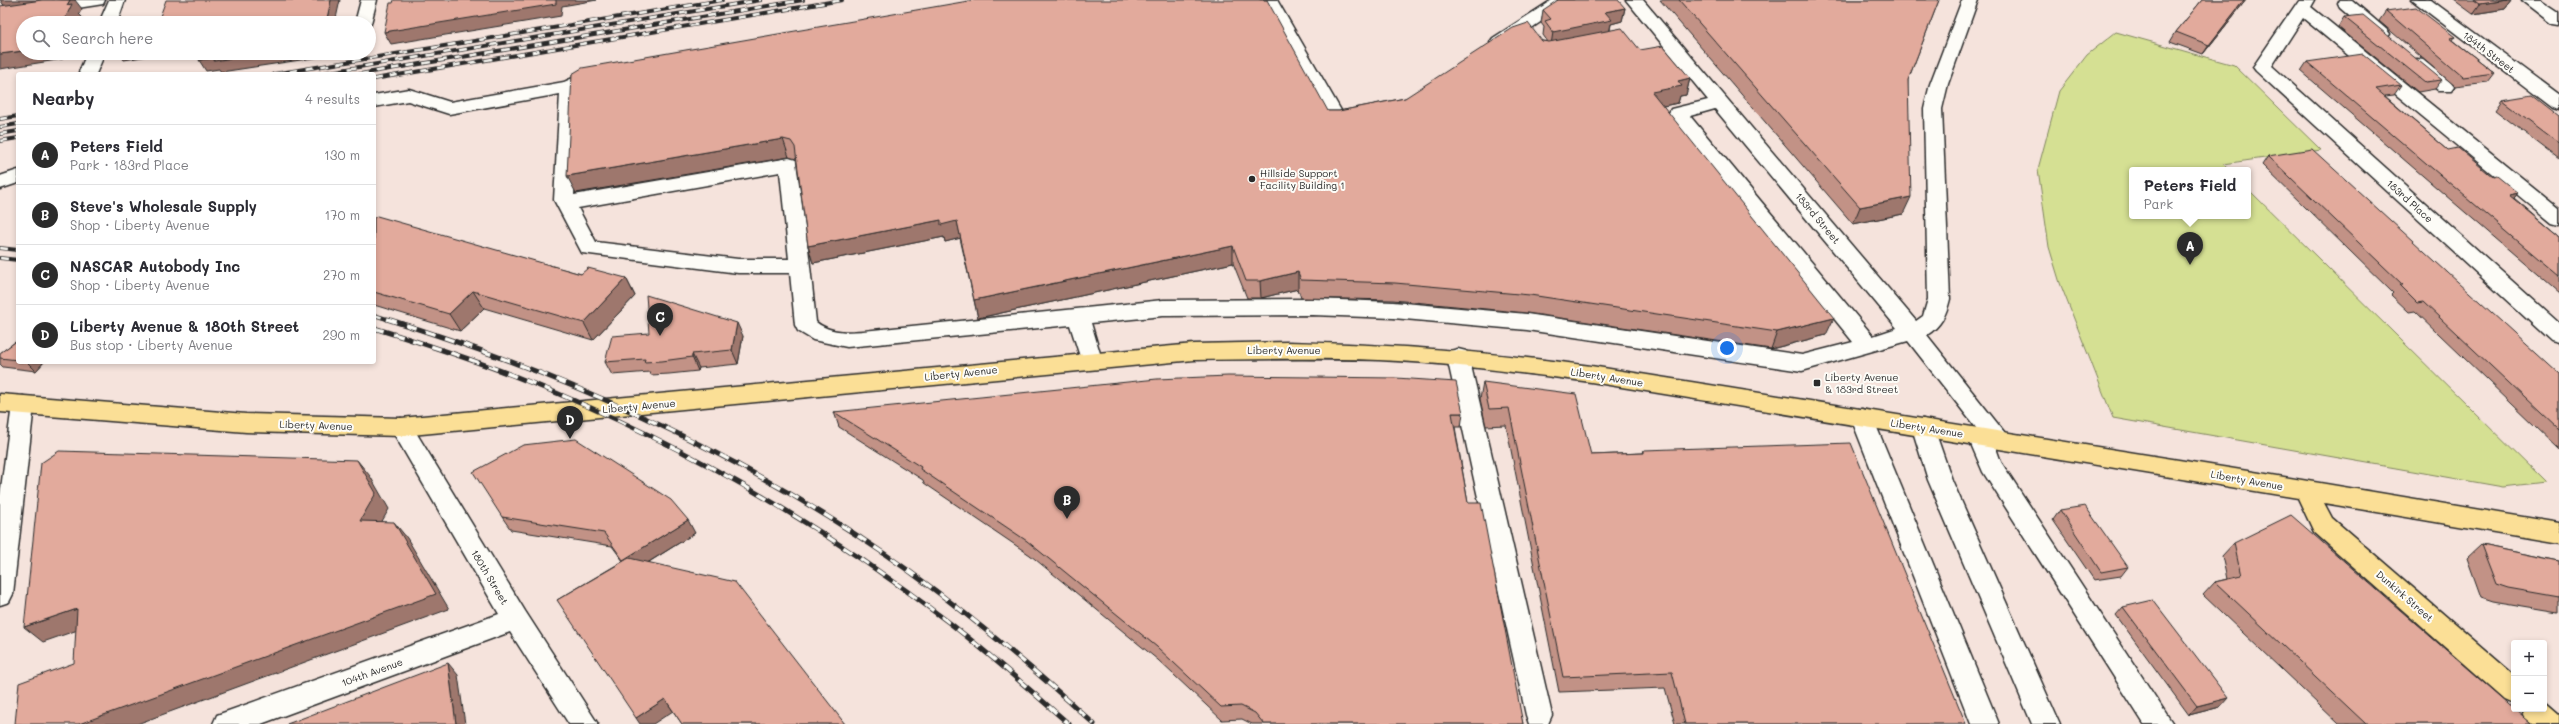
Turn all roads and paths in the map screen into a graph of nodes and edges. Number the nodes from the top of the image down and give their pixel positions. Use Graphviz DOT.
graph roads {
  1 [pos="96,0"];
  2 [pos="117,0"];
  3 [pos="369,0"];
  4 [pos="1269,0"];
  5 [pos="1565,0"];
  6 [pos="1634,0"];
  7 [pos="1970,0"];
  8 [pos="2420,0"];
  9 [pos="2530,0"];
  10 [pos="2304,4"];
  11 [pos="2346,4"];
  12 [pos="0,15"];
  13 [pos="111,16"];
  14 [pos="366,16"];
  15 [pos="2559,20"];
  16 [pos="1485,52"];
  17 [pos="93,60"];
  18 [pos="88,72"];
  19 [pos="615,73"];
  20 [pos="568,87"];
  21 [pos="2444,87"];
  22 [pos="376,101"];
  23 [pos="1720,102"];
  24 [pos="2559,104"];
  25 [pos="1375,114"];
  26 [pos="16,177"];
  27 [pos="0,183"];
  28 [pos="566,203"];
  29 [pos="2559,218"];
  30 [pos="798,266"];
  31 [pos="1078,317"];
  32 [pos="1913,332"];
  33 [pos="2559,335"];
  34 [pos="1868,346"];
  35 [pos="1458,357"];
  36 [pos="1091,360"];
  37 [pos="0,403"];
  38 [pos="23,405"];
  39 [pos="1862,418"];
  40 [pos="401,427"];
  41 [pos="1924,428"];
  42 [pos="1988,438"];
  43 [pos="2307,491"];
  44 [pos="2559,533"];
  45 [pos="0,594"];
  46 [pos="516,619"];
  47 [pos="2511,689"];
  48 [pos="2537,712"];
  49 [pos="1539,715"];
  50 [pos="228,724"];
  51 [pos="584,724"];
  52 [pos="1985,724"];
  53 [pos="2046,724"];
  54 [pos="2159,724"];
  55 [pos="2551,724"];
  1 -- 12 [label="street"];
  2 -- 13 [label="street"];
  3 -- 14 [label="street"];
  4 -- 25 [label="street"];
  5 -- 16 [label="street"];
  6 -- 23 [label="street, 183rd Street"];
  7 -- 32 [label="street"];
  8 -- 24 [label="street, 184th Street"];
  9 -- 15 [label="street"];
  10 -- 29 [label="street"];
  10 -- 33 [label="street, 183rd Place"];
  11 -- 21 [label="street"];
  17 -- 18 [label="street"];
  19 -- 20 [label="street"];
  20 -- 22 [label="street"];
  20 -- 28 [label="street"];
  23 -- 32 [label="street, 183rd Street"];
  23 -- 34 [label="street"];
  26 -- 27 [label="street"];
  28 -- 30 [label="street"];
  28 -- 30 [label="street"];
  30 -- 31 [label="street"];
  31 -- 34 [label="street"];
  31 -- 36 [label="street"];
  32 -- 34 [label="street"];
  32 -- 42 [label="street, 183rd Street"];
  35 -- 36 [label="main road, Liberty Avenue"];
  35 -- 39 [label="main road, Liberty Avenue"];
  35 -- 49 [label="street"];
  36 -- 40 [label="main road, Liberty Avenue"];
  37 -- 38 [label="main road, Liberty Avenue"];
  38 -- 40 [label="main road, Liberty Avenue"];
  38 -- 45 [label="street"];
  39 -- 41 [label="main road, Liberty Avenue"];
  39 -- 52 [label="street"];
  40 -- 46 [label="street, 180th Street"];
  41 -- 42 [label="main road, Liberty Avenue"];
  41 -- 53 [label="street"];
  42 -- 43 [label="main road, Liberty Avenue"];
  42 -- 54 [label="street, 183rd Street"];
  43 -- 44 [label="main road, Liberty Avenue"];
  43 -- 47 [label="main road, Dunkirk Street"];
  46 -- 50 [label="street, 104th Avenue"];
  46 -- 51 [label="street, 180th Street"];
  48 -- 55 [label="main road"];
}
